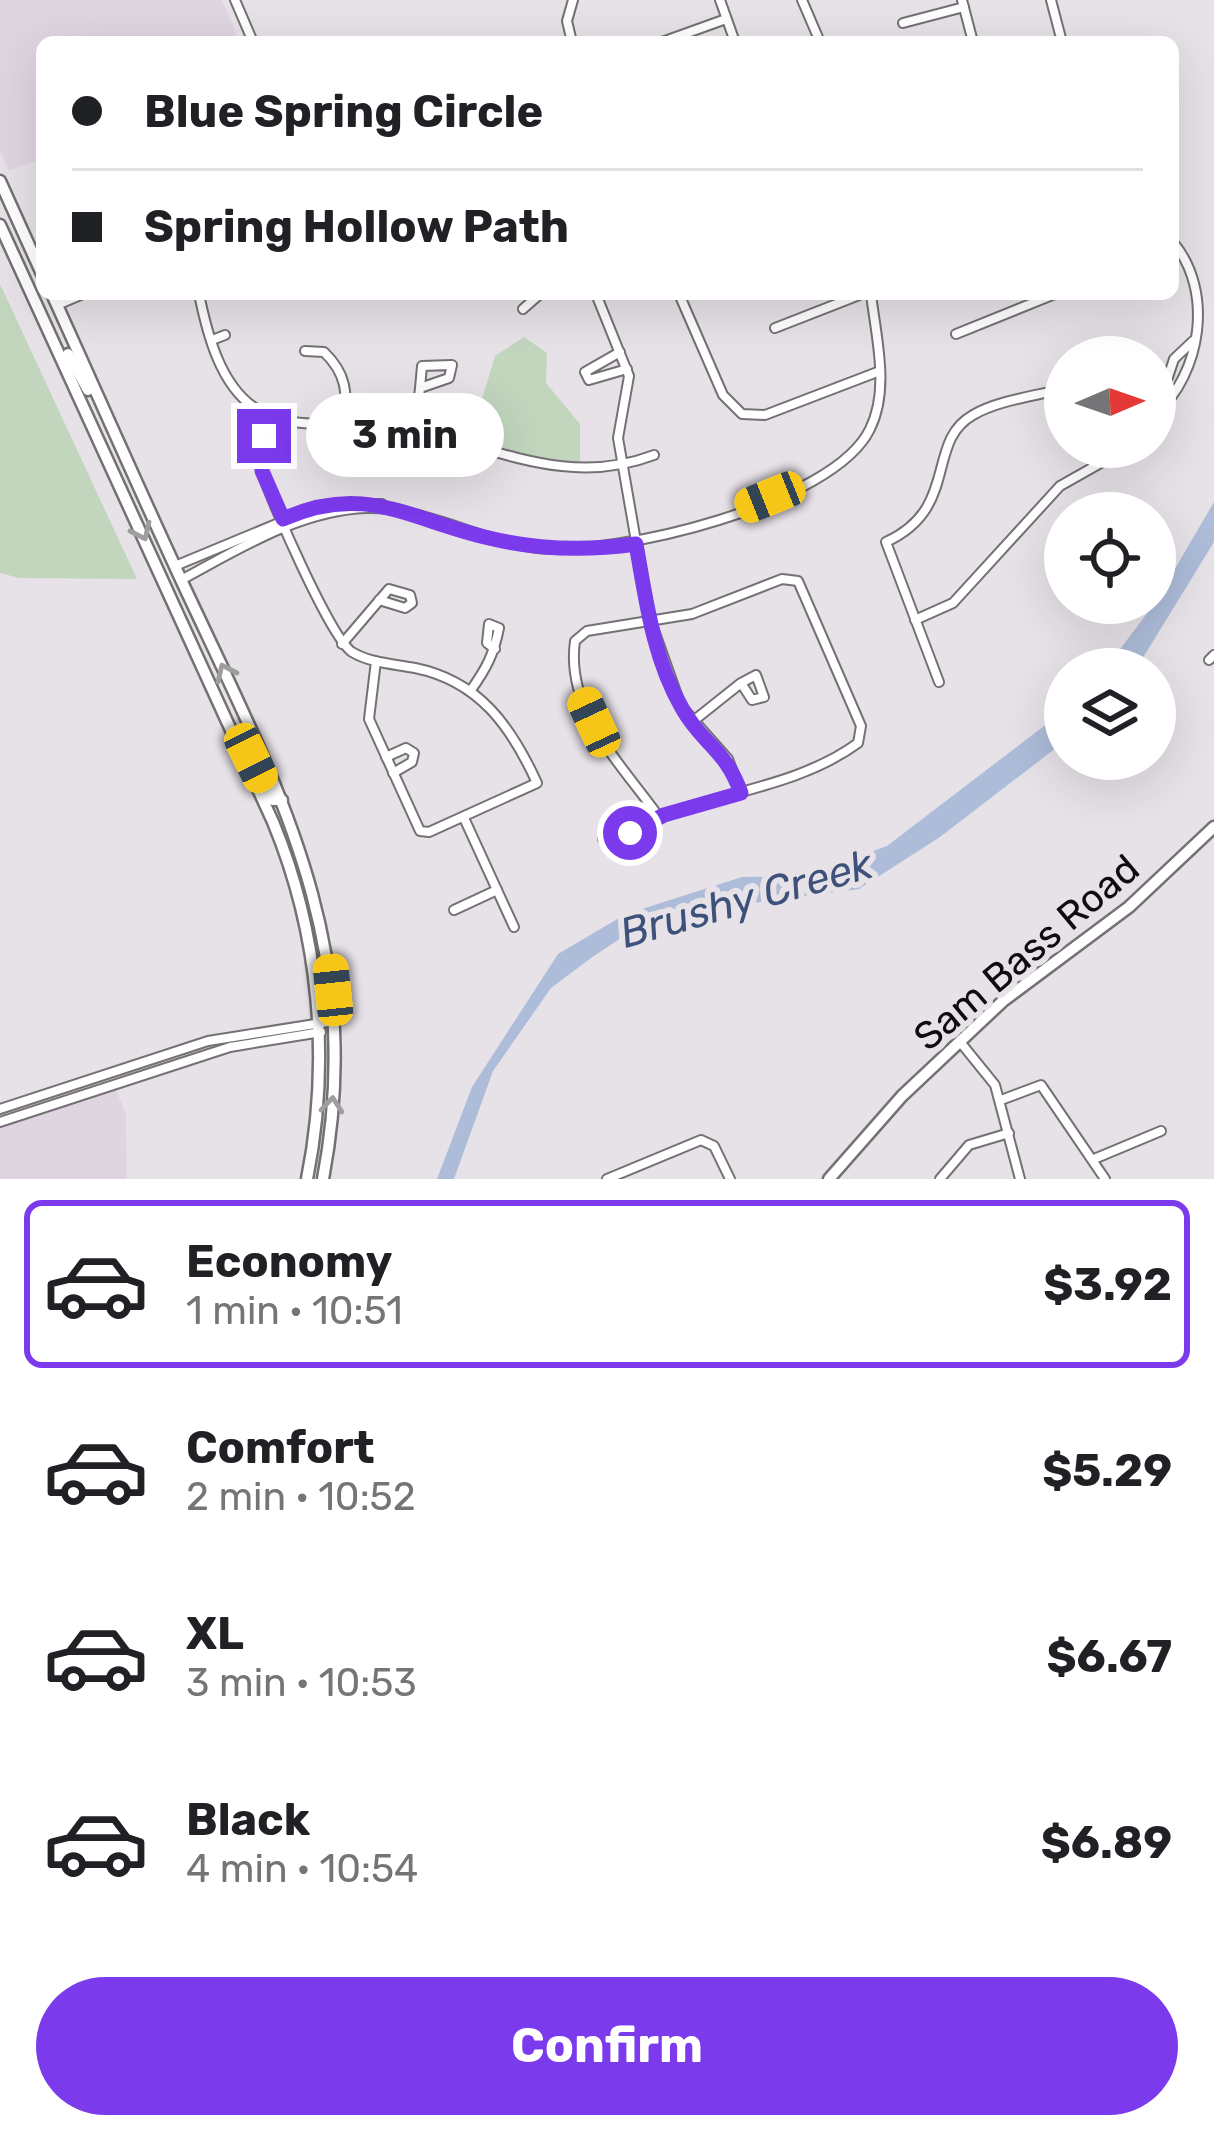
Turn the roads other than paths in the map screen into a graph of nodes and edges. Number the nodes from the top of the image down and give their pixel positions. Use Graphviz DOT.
graph roads {
  1 [pos="235,0"];
  2 [pos="573,0"];
  3 [pos="720,0"];
  4 [pos="802,0"];
  5 [pos="1051,0"];
  6 [pos="963,4"];
  7 [pos="726,20"];
  8 [pos="903,23"];
  9 [pos="250,36"];
  10 [pos="571,36"];
  11 [pos="679,36"];
  12 [pos="733,36"];
  13 [pos="817,36"];
  14 [pos="971,36"];
  15 [pos="1060,36"];
  16 [pos="0,181"];
  17 [pos="0,212"];
  18 [pos="0,225"];
  19 [pos="1179,251"];
  20 [pos="36,261"];
  21 [pos="36,286"];
  22 [pos="55,300"];
  23 [pos="202,300"];
  24 [pos="533,300"];
  25 [pos="598,300"];
  26 [pos="682,300"];
  27 [pos="850,300"];
  28 [pos="867,300"];
  29 [pos="1032,300"];
  30 [pos="523,309"];
  31 [pos="775,328"];
  32 [pos="956,334"];
  33 [pos="226,335"];
  34 [pos="212,340"];
  35 [pos="1194,340"];
  36 [pos="59,348"];
  37 [pos="304,351"];
  38 [pos="620,352"];
  39 [pos="1176,356"];
  40 [pos="628,369"];
  41 [pos="880,371"];
  42 [pos="419,388"];
  43 [pos="1044,394"];
  44 [pos="1176,396"];
  45 [pos="270,417"];
  46 [pos="345,422"];
  47 [pos="415,430"];
  48 [pos="122,450"];
  49 [pos="654,455"];
  50 [pos="621,463"];
  51 [pos="1089,468"];
  52 [pos="285,523"];
  53 [pos="636,544"];
  54 [pos="175,566"];
  55 [pos="161,573"];
  56 [pos="181,580"];
  57 [pos="166,586"];
  58 [pos="379,600"];
  59 [pos="915,620"];
  60 [pos="651,624"];
  61 [pos="342,644"];
  62 [pos="495,649"];
  63 [pos="376,661"];
  64 [pos="741,682"];
  65 [pos="939,682"];
  66 [pos="471,690"];
  67 [pos="224,714"];
  68 [pos="692,722"];
  69 [pos="386,757"];
  70 [pos="393,773"];
  71 [pos="741,793"];
  72 [pos="282,800"];
  73 [pos="659,817"];
  74 [pos="464,818"];
  75 [pos="273,822"];
  76 [pos="1214,827"];
  77 [pos="603,838"];
  78 [pos="497,890"];
  79 [pos="315,896"];
  80 [pos="454,910"];
  81 [pos="514,927"];
  82 [pos="334,1026"];
  83 [pos="318,1027"];
  84 [pos="961,1043"];
  85 [pos="1001,1100"];
  86 [pos="0,1109"];
  87 [pos="0,1122"];
  88 [pos="1161,1131"];
  89 [pos="1009,1133"];
  90 [pos="1094,1159"];
  91 [pos="307,1179"];
  92 [pos="323,1179"];
  93 [pos="607,1179"];
  94 [pos="730,1179"];
  95 [pos="830,1179"];
  96 [pos="940,1179"];
  97 [pos="1020,1179"];
  98 [pos="1105,1179"];
  1 -- 9 [label="street"];
  2 -- 10 [label="street"];
  3 -- 7 [label="street"];
  4 -- 13 [label="street"];
  5 -- 15 [label="street"];
  6 -- 8 [label="street"];
  6 -- 14 [label="street"];
  7 -- 11 [label="street"];
  7 -- 12 [label="street"];
  16 -- 20 [label="main road"];
  17 -- 21 [label="main road"];
  18 -- 36 [label="main road"];
  19 -- 35 [label="street"];
  22 -- 48 [label="main road"];
  23 -- 34 [label="street"];
  24 -- 30 [label="street"];
  25 -- 38 [label="street"];
  26 -- 41 [label="street"];
  27 -- 31 [label="street"];
  28 -- 41 [label="street"];
  29 -- 32 [label="street"];
  33 -- 34 [label="street"];
  34 -- 45 [label="street"];
  35 -- 39 [label="street"];
  35 -- 44 [label="street"];
  36 -- 48 [label="main road"];
  36 -- 55 [label="main road, one-way"];
  37 -- 46 [label="street"];
  38 -- 40 [label="street"];
  38 -- 40 [label="street"];
  40 -- 50 [label="street"];
  41 -- 53 [label="street"];
  42 -- 42 [label="street"];
  42 -- 47 [label="street"];
  43 -- 59 [label="street"];
  45 -- 46 [label="street"];
  45 -- 52 [label="street"];
  46 -- 47 [label="street"];
  47 -- 50 [label="street"];
  48 -- 54 [label="main road"];
  49 -- 50 [label="street"];
  50 -- 53 [label="street"];
  51 -- 59 [label="street"];
  52 -- 53 [label="street"];
  52 -- 54 [label="street"];
  52 -- 56 [label="street"];
  52 -- 61 [label="street"];
  53 -- 60 [label="street"];
  54 -- 55 [label="main road"];
  54 -- 56 [label="main road"];
  55 -- 57 [label="main road"];
  56 -- 57 [label="main road"];
  72 -- 56 [label="main road, one-way"];
  57 -- 67 [label="main road"];
  58 -- 61 [label="street"];
  59 -- 65 [label="street"];
  60 -- 68 [label="street"];
  60 -- 71 [label="street"];
  60 -- 73 [label="street"];
  61 -- 63 [label="street"];
  62 -- 66 [label="street"];
  63 -- 66 [label="street"];
  63 -- 69 [label="street"];
  64 -- 68 [label="street"];
  66 -- 74 [label="street"];
  67 -- 72 [label="main road"];
  67 -- 75 [label="main road"];
  68 -- 71 [label="street"];
  69 -- 70 [label="street"];
  69 -- 70 [label="street"];
  70 -- 74 [label="street"];
  71 -- 73 [label="street"];
  72 -- 79 [label="main road"];
  73 -- 77 [label="street"];
  74 -- 78 [label="street"];
  75 -- 79 [label="main road"];
  75 -- 83 [label="main road"];
  76 -- 84 [label="main road, Sam Bass Road"];
  78 -- 80 [label="street"];
  78 -- 81 [label="street"];
  79 -- 82 [label="main road"];
  82 -- 83 [label="street"];
  92 -- 82 [label="main road, one-way"];
  83 -- 86 [label="street"];
  83 -- 87 [label="street"];
  83 -- 91 [label="main road"];
  84 -- 85 [label="street"];
  84 -- 95 [label="main road, Sam Bass Road"];
  85 -- 89 [label="street"];
  85 -- 90 [label="street"];
  88 -- 90 [label="street"];
  89 -- 96 [label="street"];
  89 -- 97 [label="street"];
  90 -- 98 [label="street"];
  93 -- 94 [label="street"];
}
